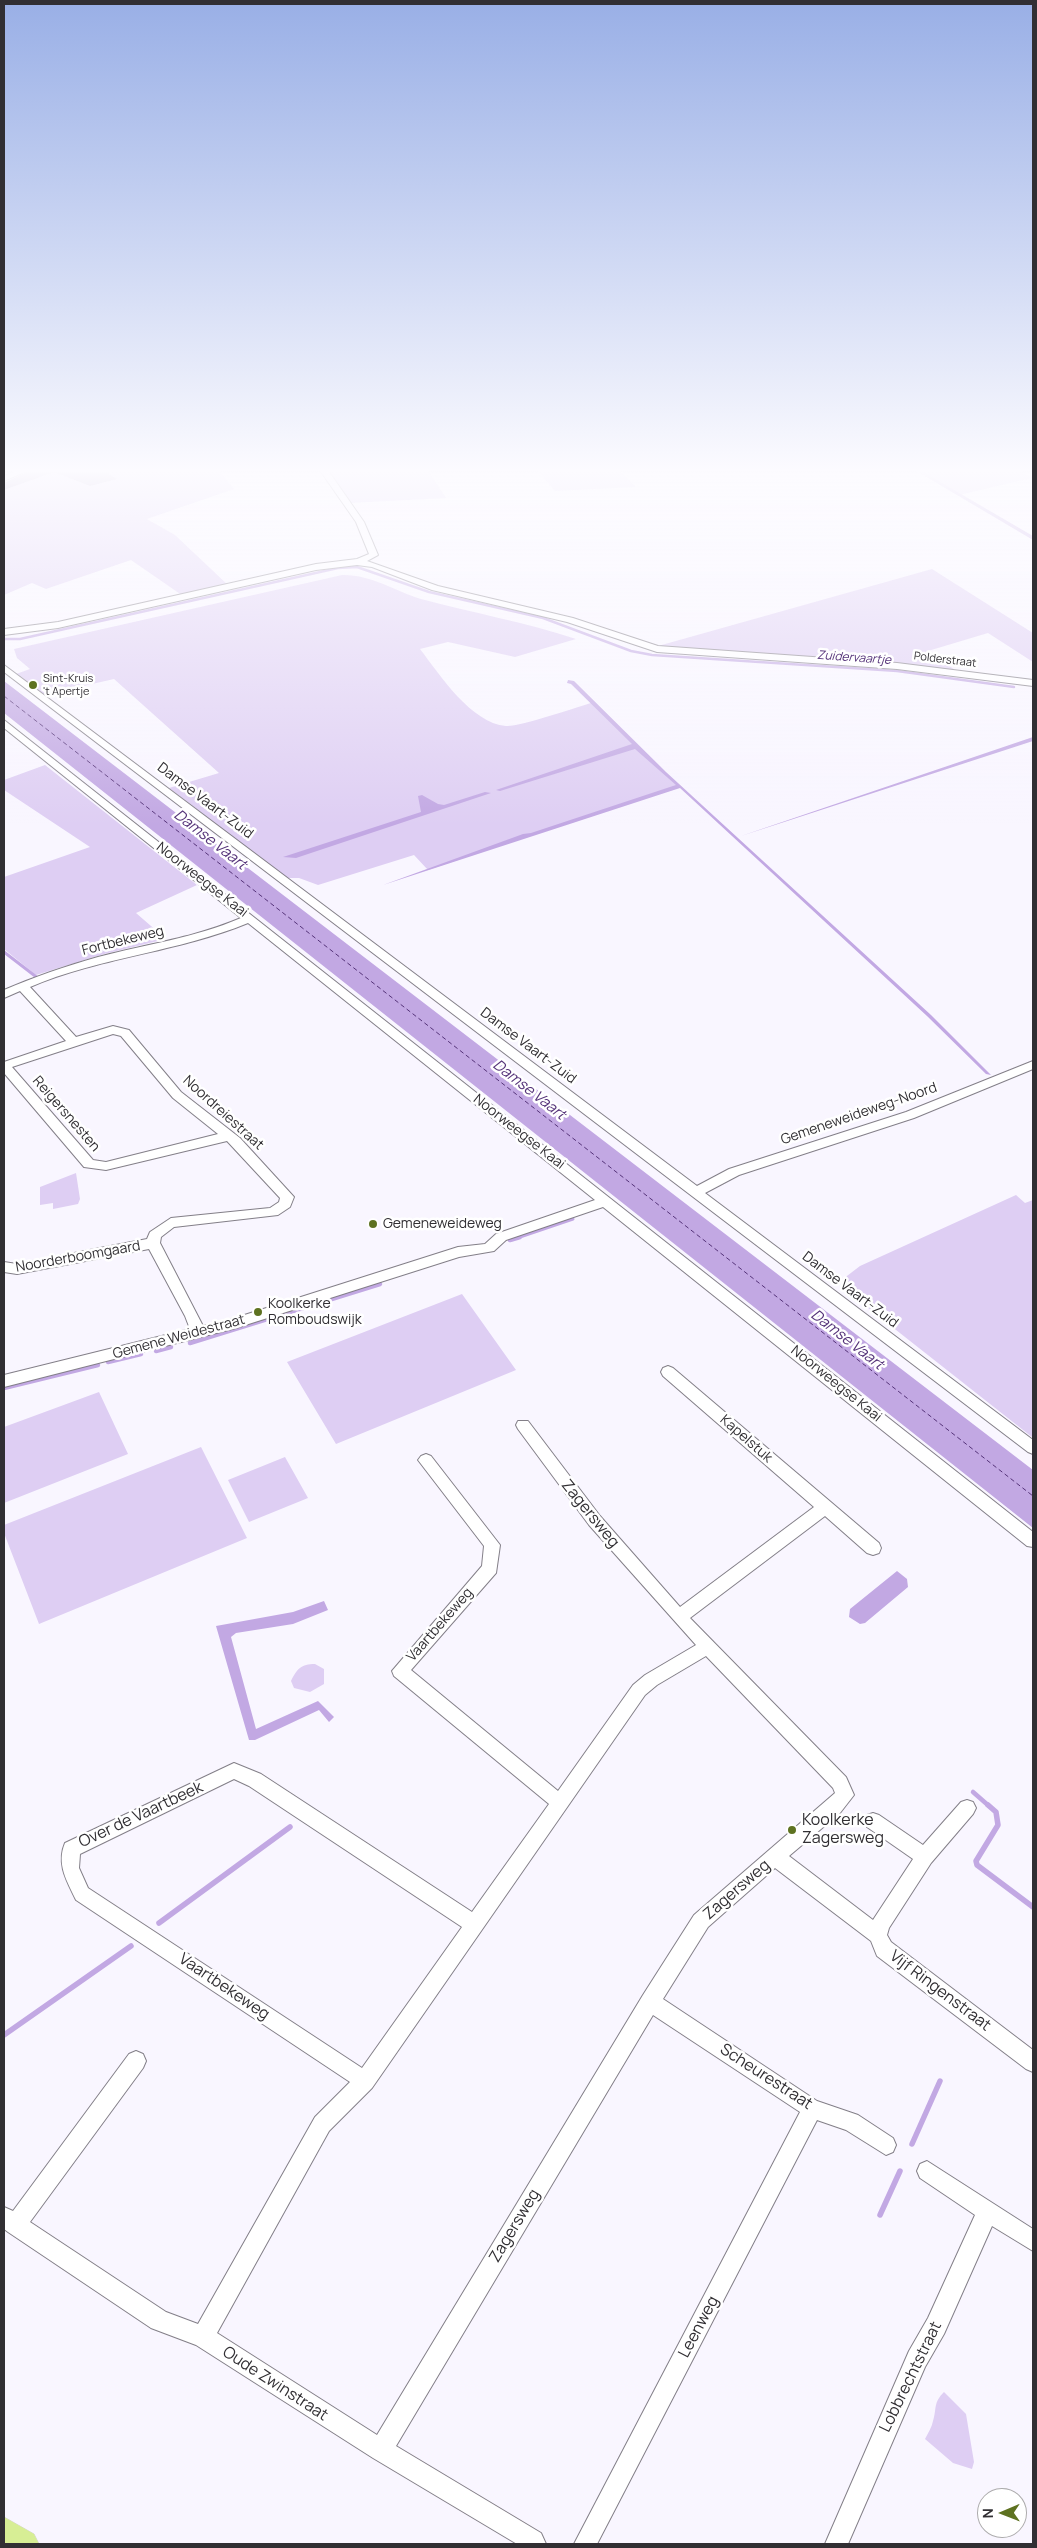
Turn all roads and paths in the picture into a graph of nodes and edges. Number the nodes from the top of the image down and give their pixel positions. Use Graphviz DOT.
graph roads {
  1 [pos="223,588"];
  2 [pos="435,588"];
  3 [pos="4,632"];
  4 [pos="4,668"];
  5 [pos="1033,683"];
  6 [pos="4,723"];
  7 [pos="250,918"];
  8 [pos="22,986"];
  9 [pos="4,994"];
  10 [pos="74,1042"];
  11 [pos="1033,1065"];
  12 [pos="4,1066"];
  13 [pos="229,1136"];
  14 [pos="696,1192"];
  15 [pos="605,1201"];
  16 [pos="154,1243"];
  17 [pos="4,1267"];
  18 [pos="198,1333"];
  19 [pos="668,1372"];
  20 [pos="4,1382"];
  21 [pos="523,1425"];
  22 [pos="1033,1448"];
  23 [pos="426,1460"];
  24 [pos="824,1506"];
  25 [pos="1033,1541"];
  26 [pos="874,1548"];
  27 [pos="680,1616"];
  28 [pos="708,1646"];
  29 [pos="559,1802"];
  30 [pos="967,1808"];
  31 [pos="874,1821"];
  32 [pos="775,1856"];
  33 [pos="926,1858"];
  34 [pos="82,1894"];
  35 [pos="474,1924"];
  36 [pos="878,1936"];
  37 [pos="650,2002"];
  38 [pos="136,2061"];
  39 [pos="1033,2062"];
  40 [pos="365,2081"];
  41 [pos="812,2109"];
  42 [pos="886,2144"];
  43 [pos="927,2171"];
  44 [pos="988,2210"];
  45 [pos="10,2221"];
  46 [pos="1033,2242"];
  47 [pos="202,2337"];
  48 [pos="381,2450"];
  49 [pos="4,2531"];
  50 [pos="24,2544"];
  51 [pos="535,2544"];
  52 [pos="585,2544"];
  53 [pos="836,2544"];
  1 -- 3 [label="street, Polderstraat"];
  2 -- 5 [label="street, Polderstraat"];
  4 -- 14 [label="street, Damse Vaart-Zuid"];
  6 -- 7 [label="street, Noorweegse Kaai"];
  7 -- 8 [label="street, Fortbekeweg"];
  7 -- 15 [label="street, Noorweegse Kaai"];
  8 -- 9 [label="street, Fortbekeweg"];
  8 -- 10 [label="street"];
  10 -- 12 [label="street"];
  10 -- 13 [label="street, Noordreiestraat"];
  11 -- 14 [label="street, Gemeneweideweg-Noord"];
  12 -- 13 [label="street, Reigersnesten"];
  13 -- 16 [label="street, Noordreiestraat"];
  14 -- 22 [label="street, Damse Vaart-Zuid"];
  15 -- 18 [label="street, Gemene Weidestraat"];
  15 -- 25 [label="street, Noorweegse Kaai"];
  16 -- 17 [label="street, Noorderboomgaard"];
  16 -- 18 [label="street"];
  18 -- 20 [label="street, Gemene Weidestraat"];
  19 -- 24 [label="street, Kapelstuk"];
  21 -- 27 [label="street, Zagersweg"];
  23 -- 29 [label="street, Vaartbekeweg"];
  24 -- 26 [label="street, Kapelstuk"];
  24 -- 27 [label="street"];
  27 -- 28 [label="street, Zagersweg"];
  28 -- 29 [label="street"];
  28 -- 32 [label="street, Zagersweg"];
  29 -- 35 [label="street"];
  30 -- 33 [label="street"];
  31 -- 33 [label="street"];
  32 -- 36 [label="street, Vijf Ringenstraat"];
  32 -- 37 [label="street, Zagersweg"];
  33 -- 36 [label="street"];
  34 -- 35 [label="street, Over de Vaartbeek"];
  34 -- 40 [label="street, Vaartbekeweg"];
  35 -- 40 [label="street"];
  36 -- 39 [label="street, Vijf Ringenstraat"];
  37 -- 41 [label="street, Scheurestraat"];
  37 -- 48 [label="street, Zagersweg"];
  38 -- 45 [label="street, Oude Zwinstraat"];
  40 -- 47 [label="street"];
  41 -- 42 [label="street, Scheurestraat"];
  41 -- 52 [label="street, Leenweg"];
  43 -- 44 [label="street"];
  44 -- 46 [label="street"];
  44 -- 53 [label="street, Lobbrechtstraat"];
  45 -- 47 [label="street, Oude Zwinstraat"];
  47 -- 48 [label="street, Oude Zwinstraat"];
  48 -- 51 [label="street, Oude Zwinstraat"];
  49 -- 50 [label="main road"];
}
